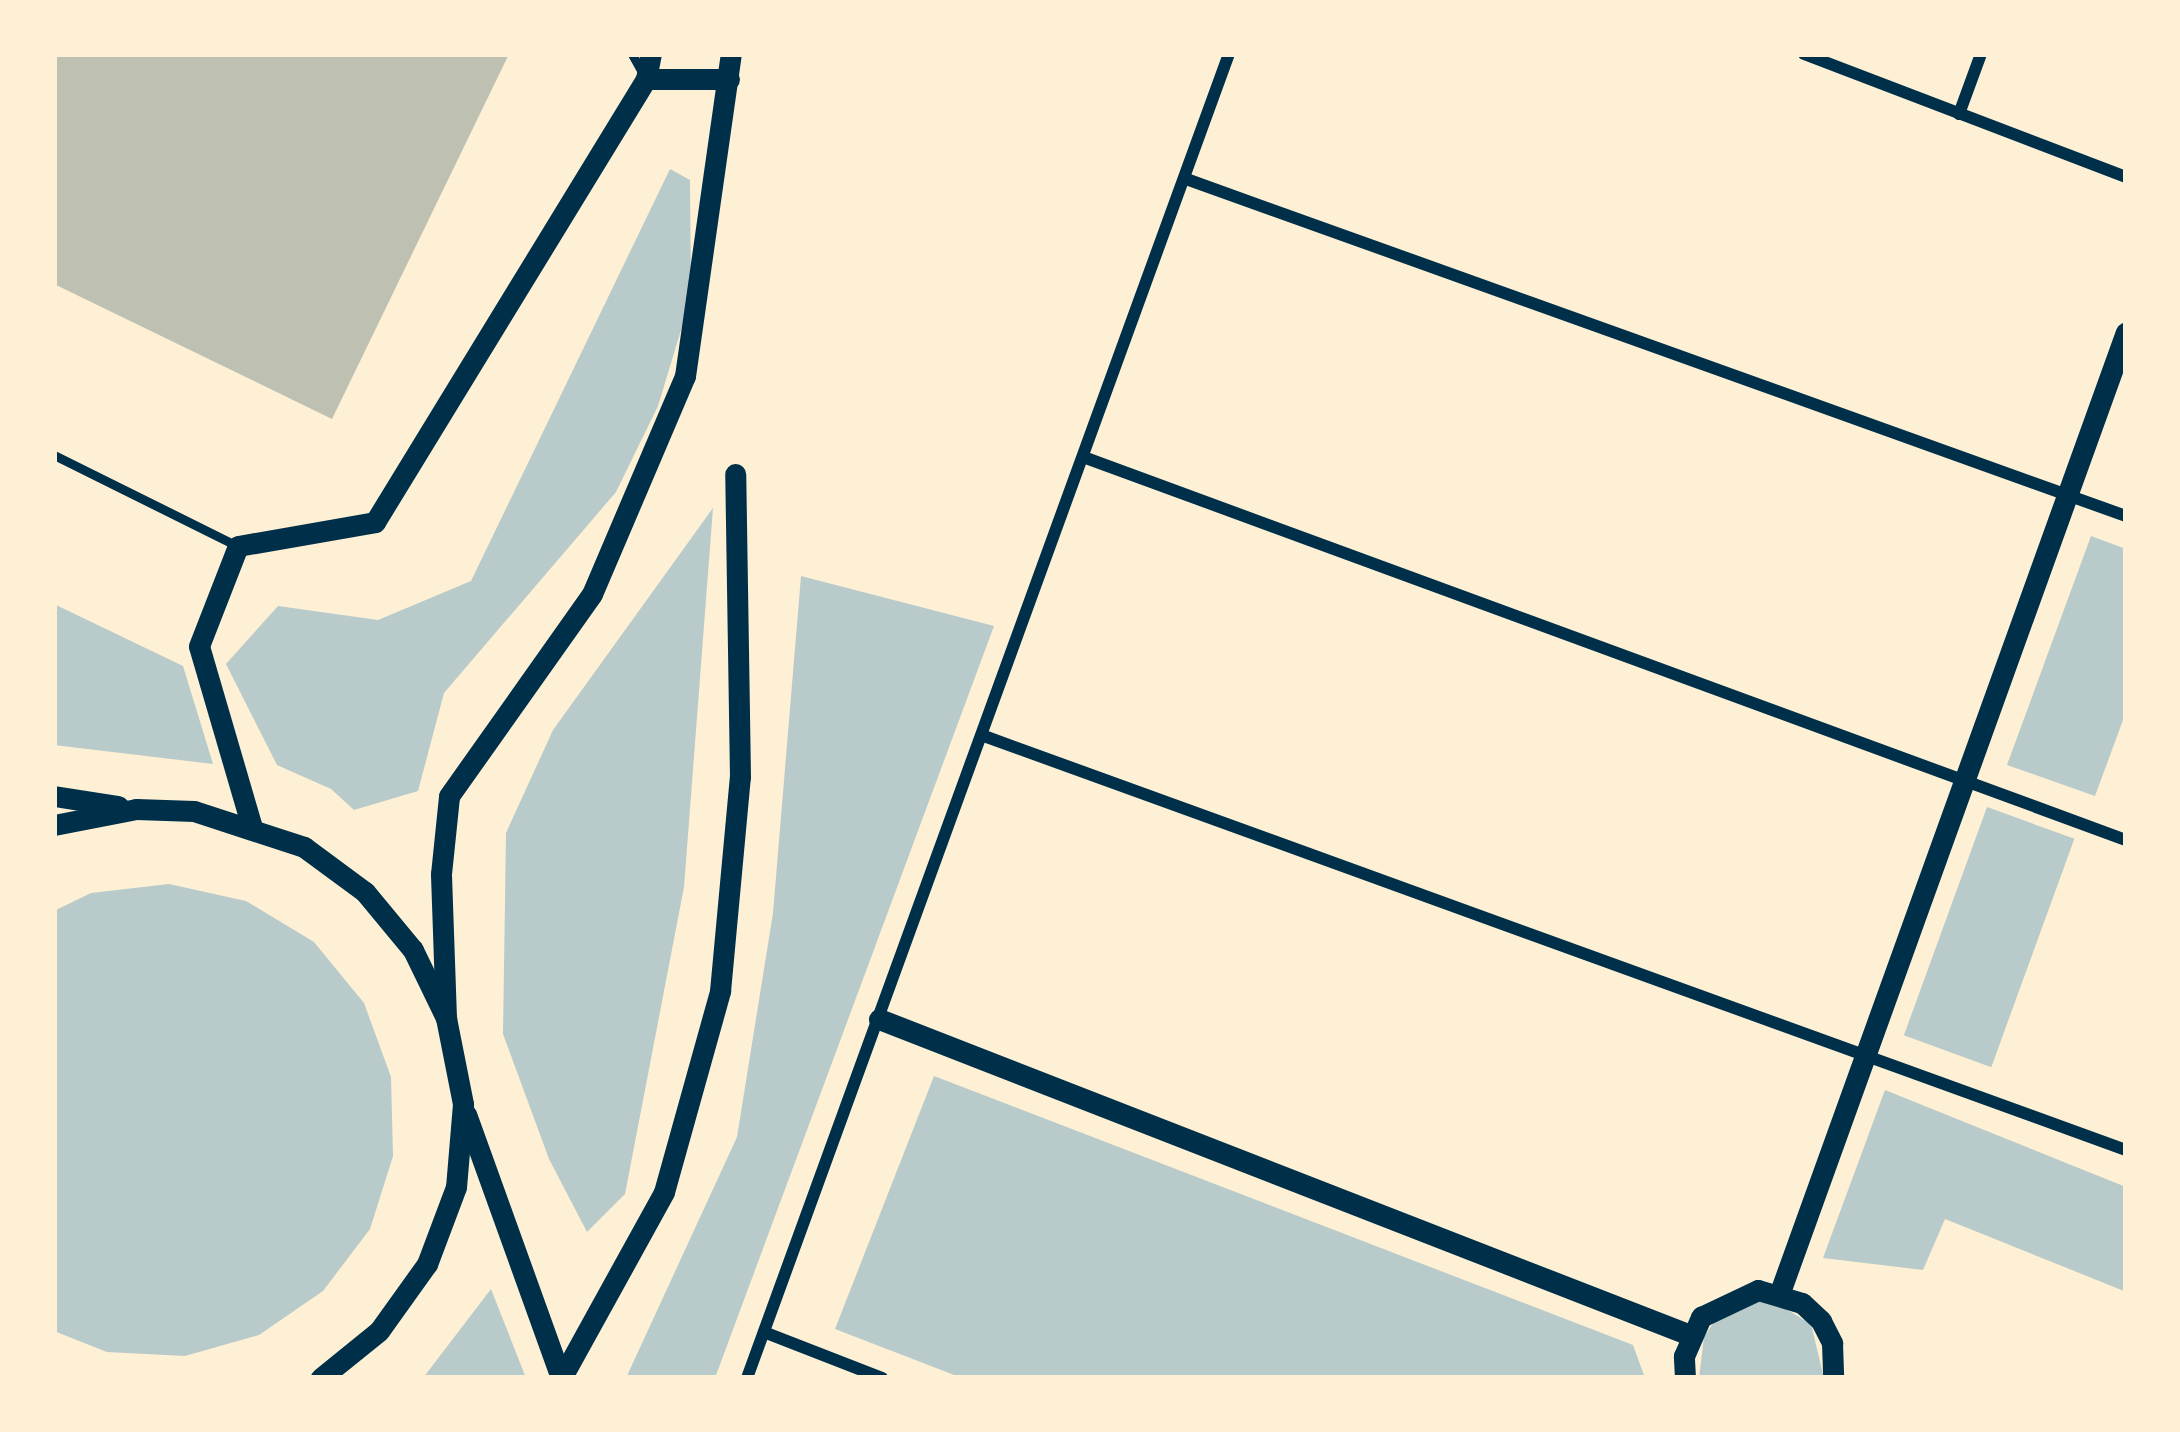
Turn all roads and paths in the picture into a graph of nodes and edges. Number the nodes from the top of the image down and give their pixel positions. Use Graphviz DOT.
graph roads {
  1 [pos="632,54"];
  2 [pos="651,54"];
  3 [pos="731,54"];
  4 [pos="1229,54"];
  5 [pos="1804,54"];
  6 [pos="1981,54"];
  7 [pos="646,79"];
  8 [pos="728,79"];
  9 [pos="1959,114"];
  10 [pos="2126,177"];
  11 [pos="1189,180"];
  12 [pos="2126,332"];
  13 [pos="54,455"];
  14 [pos="1086,458"];
  15 [pos="735,474"];
  16 [pos="2067,495"];
  17 [pos="2126,516"];
  18 [pos="238,546"];
  19 [pos="984,736"];
  20 [pos="1964,780"];
  21 [pos="54,796"];
  22 [pos="136,808"];
  23 [pos="250,824"];
  24 [pos="54,825"];
  25 [pos="2126,839"];
  26 [pos="446,1018"];
  27 [pos="879,1019"];
  28 [pos="1862,1054"];
  29 [pos="463,1104"];
  30 [pos="2126,1150"];
  31 [pos="1780,1292"];
  32 [pos="764,1332"];
  33 [pos="1690,1335"];
  34 [pos="562,1377"];
  35 [pos="321,1378"];
  36 [pos="747,1378"];
  37 [pos="882,1378"];
  38 [pos="1685,1378"];
  39 [pos="1833,1378"];
  1 -- 7 [label="lane"];
  2 -- 7 [label="street"];
  3 -- 8 [label="street"];
  4 -- 11 [label="street"];
  5 -- 9 [label="street"];
  6 -- 9 [label="street"];
  7 -- 8 [label="street"];
  7 -- 18 [label="street"];
  8 -- 26 [label="street"];
  9 -- 10 [label="street"];
  11 -- 14 [label="street"];
  11 -- 16 [label="street"];
  12 -- 16 [label="street"];
  13 -- 18 [label="lane"];
  14 -- 19 [label="street"];
  14 -- 20 [label="street"];
  15 -- 34 [label="street"];
  16 -- 17 [label="street"];
  16 -- 20 [label="street"];
  18 -- 23 [label="street"];
  19 -- 27 [label="street"];
  19 -- 28 [label="street"];
  20 -- 25 [label="street"];
  20 -- 28 [label="street"];
  21 -- 22 [label="street"];
  22 -- 23 [label="street"];
  22 -- 24 [label="street"];
  23 -- 26 [label="street"];
  26 -- 29 [label="street"];
  27 -- 32 [label="street"];
  27 -- 33 [label="street"];
  28 -- 30 [label="street"];
  28 -- 31 [label="street"];
  29 -- 34 [label="street"];
  29 -- 35 [label="street"];
  31 -- 33 [label="street"];
  31 -- 39 [label="street"];
  32 -- 36 [label="street"];
  32 -- 37 [label="street"];
  33 -- 38 [label="street"];
}
